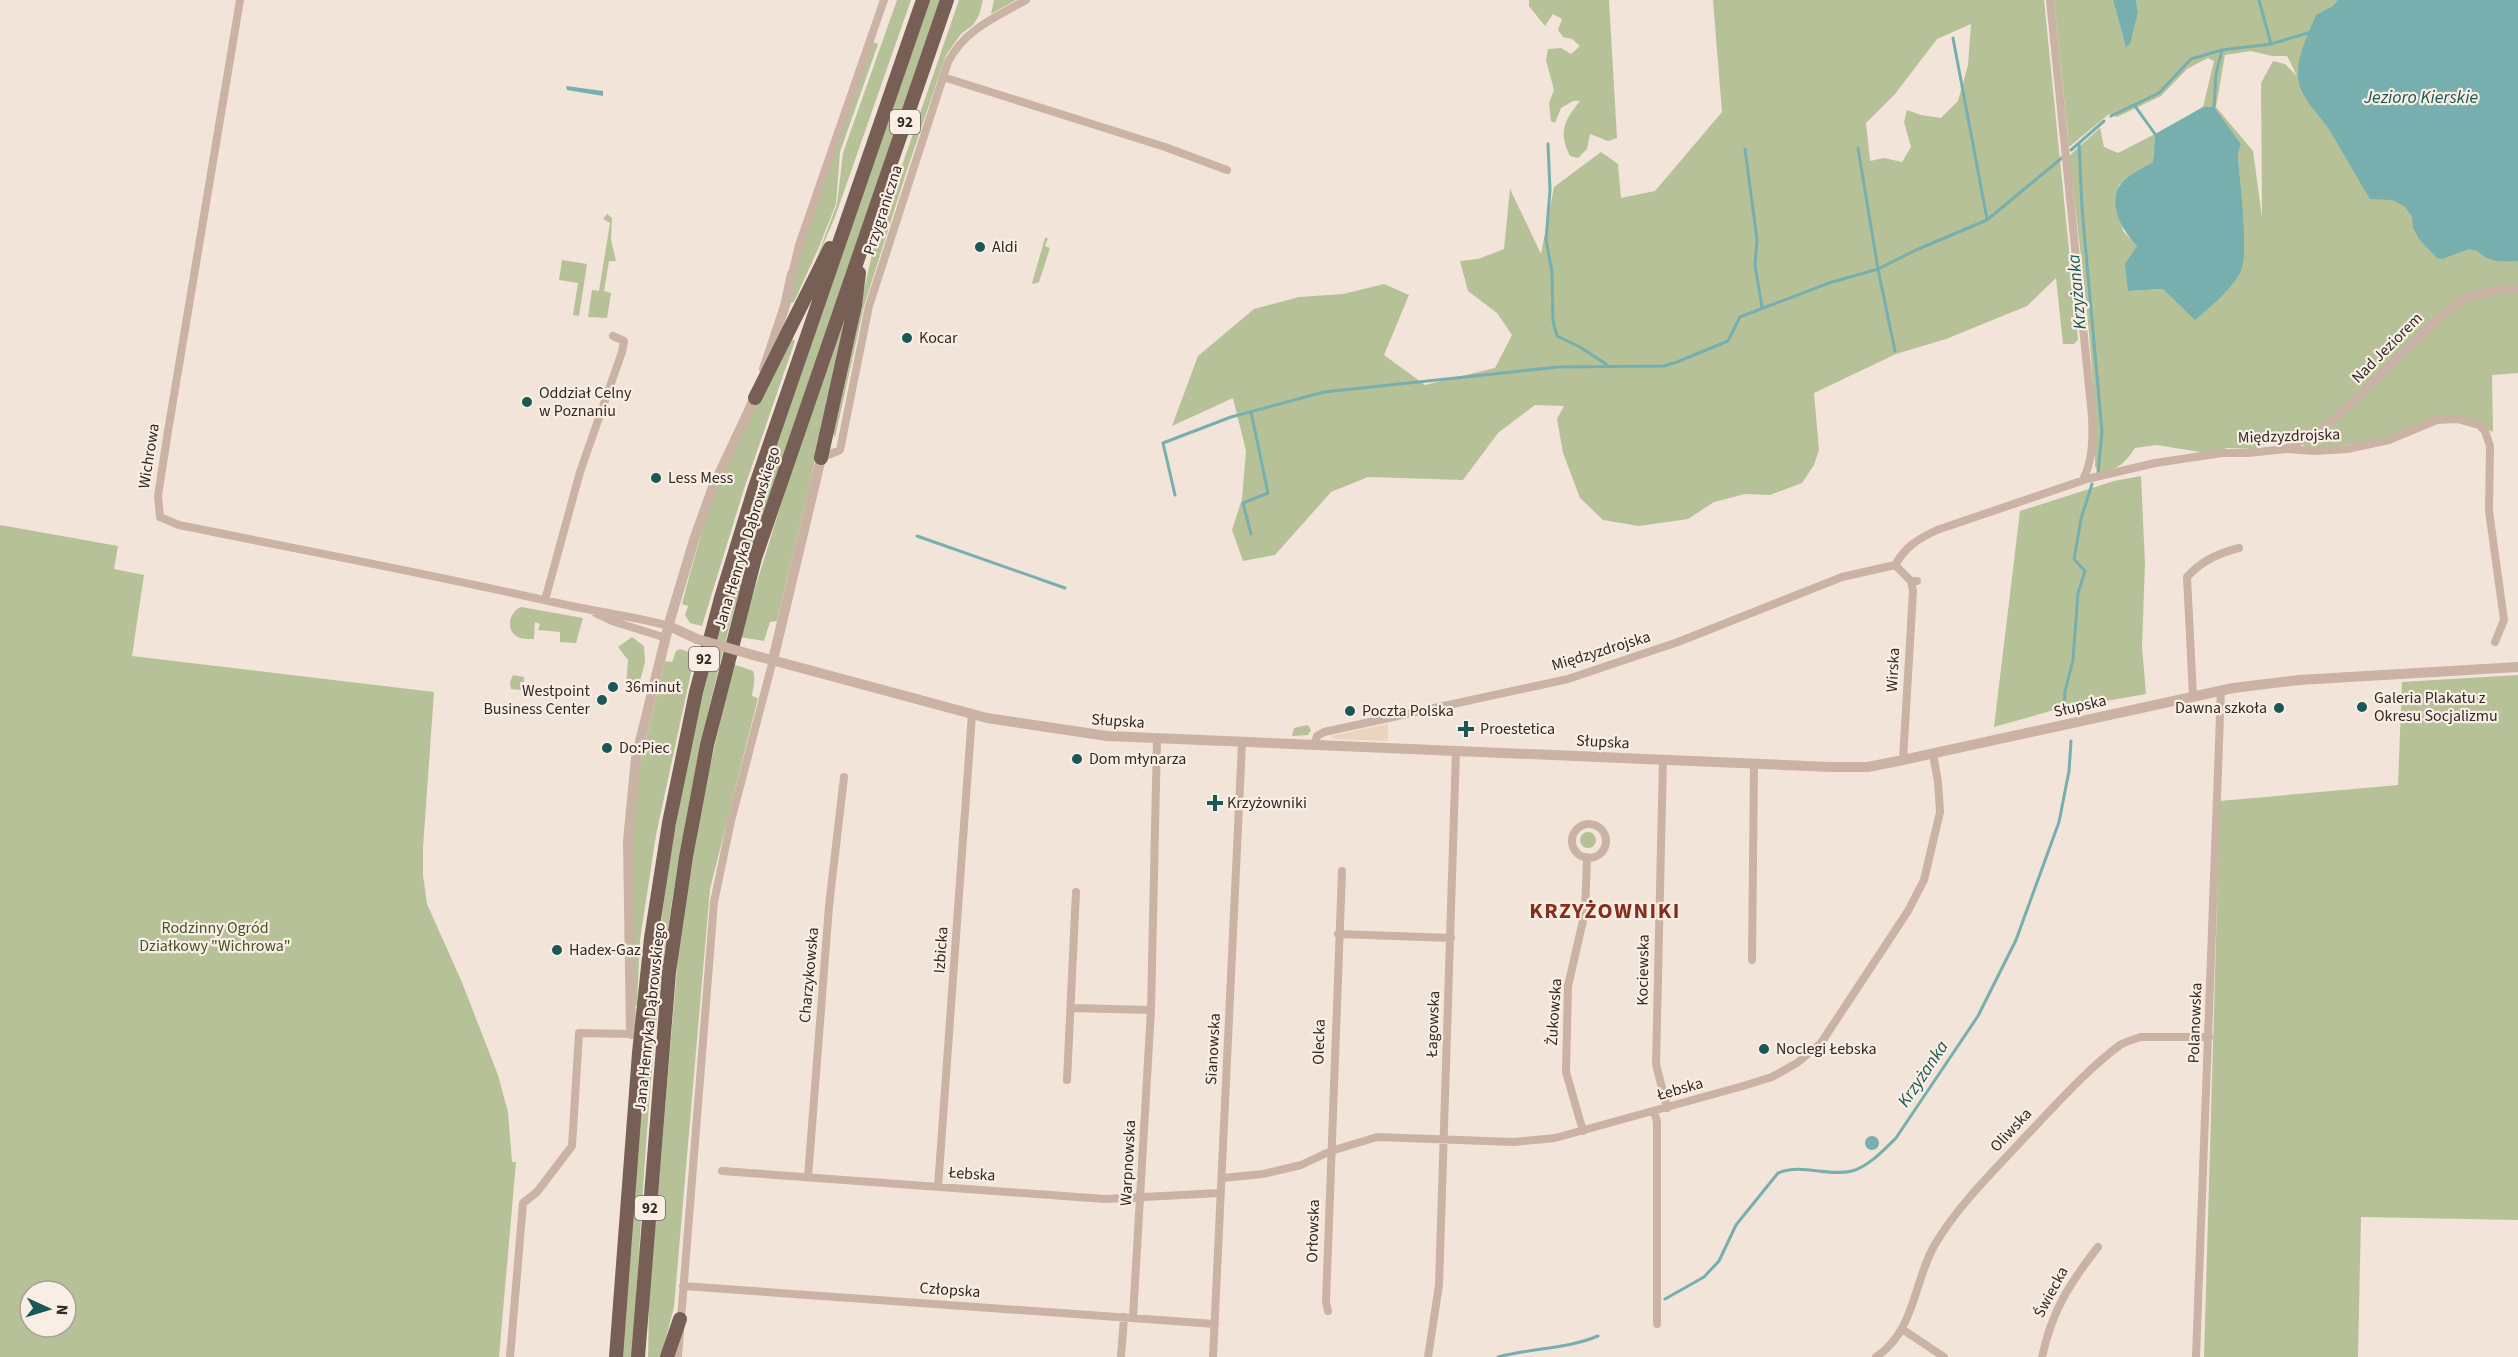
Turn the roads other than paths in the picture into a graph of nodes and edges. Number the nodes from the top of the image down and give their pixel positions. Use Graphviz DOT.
graph roads {
  1 [pos="240,0"];
  2 [pos="884,0"];
  3 [pos="923,0"];
  4 [pos="947,0"];
  5 [pos="1026,0"];
  6 [pos="2050,0"];
  7 [pos="943,77"];
  8 [pos="1227,170"];
  9 [pos="851,209"];
  10 [pos="862,244"];
  11 [pos="792,274"];
  12 [pos="2518,290"];
  13 [pos="613,336"];
  14 [pos="755,398"];
  15 [pos="2286,448"];
  16 [pos="821,458"];
  17 [pos="2083,480"];
  18 [pos="2239,548"];
  19 [pos="1895,564"];
  20 [pos="545,600"];
  21 [pos="590,610"];
  22 [pos="669,626"];
  23 [pos="666,638"];
  24 [pos="693,638"];
  25 [pos="2495,642"];
  26 [pos="773,660"];
  27 [pos="2518,667"];
  28 [pos="2221,690"];
  29 [pos="2193,696"];
  30 [pos="972,714"];
  31 [pos="1157,739"];
  32 [pos="1242,743"];
  33 [pos="1314,746"];
  34 [pos="1456,751"];
  35 [pos="1933,754"];
  36 [pos="1663,760"];
  37 [pos="1903,760"];
  38 [pos="1754,763"];
  39 [pos="844,777"];
  40 [pos="1587,857"];
  41 [pos="1341,871"];
  42 [pos="1076,892"];
  43 [pos="1338,934"];
  44 [pos="1451,938"];
  45 [pos="1752,960"];
  46 [pos="1071,1008"];
  47 [pos="1151,1010"];
  48 [pos="631,1034"];
  49 [pos="2209,1036"];
  50 [pos="1067,1080"];
  51 [pos="1667,1108"];
  52 [pos="1654,1111"];
  53 [pos="634,1126"];
  54 [pos="1583,1131"];
  55 [pos="1444,1139"];
  56 [pos="1330,1151"];
  57 [pos="722,1171"];
  58 [pos="808,1177"];
  59 [pos="1222,1178"];
  60 [pos="938,1187"];
  61 [pos="1220,1193"];
  62 [pos="1141,1197"];
  63 [pos="2098,1247"];
  64 [pos="683,1286"];
  65 [pos="1328,1311"];
  66 [pos="1128,1317"];
  67 [pos="680,1318"];
  68 [pos="1215,1324"];
  69 [pos="1657,1324"];
  70 [pos="1902,1329"];
  71 [pos="510,1357"];
  72 [pos="616,1357"];
  73 [pos="638,1357"];
  74 [pos="667,1357"];
  75 [pos="678,1357"];
  76 [pos="1121,1357"];
  77 [pos="1213,1357"];
  78 [pos="1428,1357"];
  79 [pos="1876,1357"];
  80 [pos="1944,1357"];
  81 [pos="2042,1357"];
  82 [pos="2196,1357"];
  1 -- 20 [label="street, Wichrowa"];
  2 -- 11 [label="street"];
  3 -- 9 [label="main road, Jana Henryka Dąbrowskiego / 92"];
  4 -- 10 [label="main road, Jana Henryka Dąbrowskiego / 92"];
  5 -- 7 [label="street, Przygraniczna"];
  6 -- 17 [label="street"];
  7 -- 8 [label="street"];
  7 -- 16 [label="street, Przygraniczna"];
  9 -- 14 [label="main road"];
  9 -- 53 [label="main road, Jana Henryka Dąbrowskiego / 92"];
  10 -- 16 [label="main road"];
  10 -- 73 [label="main road, Jana Henryka Dąbrowskiego / 92"];
  11 -- 14 [label="street"];
  12 -- 15 [label="street, Nad Jeziorem"];
  13 -- 20 [label="street"];
  14 -- 22 [label="street"];
  15 -- 17 [label="street, Międzyzdrojska"];
  15 -- 25 [label="street, Międzyzdrojska"];
  16 -- 26 [label="street"];
  17 -- 19 [label="street, Międzyzdrojska"];
  18 -- 29 [label="street"];
  19 -- 33 [label="street, Międzyzdrojska"];
  19 -- 37 [label="street, Wirska"];
  20 -- 21 [label="street, Wichrowa"];
  21 -- 22 [label="street, Wichrowa"];
  21 -- 23 [label="street, Wichrowa"];
  22 -- 23 [label="street"];
  22 -- 24 [label="street, Słupska"];
  23 -- 24 [label="street, Słupska"];
  23 -- 48 [label="street"];
  24 -- 26 [label="street, Słupska, bridge"];
  26 -- 30 [label="street, Słupska"];
  26 -- 64 [label="street"];
  27 -- 28 [label="street, Słupska"];
  28 -- 29 [label="street, Słupska"];
  28 -- 49 [label="street, Polanowska"];
  29 -- 35 [label="street, Słupska"];
  30 -- 31 [label="street, Słupska"];
  30 -- 60 [label="street, Izbicka"];
  31 -- 32 [label="street, Słupska"];
  31 -- 47 [label="street, Warpnowska"];
  32 -- 33 [label="street, Słupska"];
  32 -- 59 [label="street, Sianowska"];
  33 -- 34 [label="street, Słupska"];
  34 -- 36 [label="street, Słupska"];
  34 -- 44 [label="street, Łagowska"];
  35 -- 37 [label="street, Słupska"];
  35 -- 51 [label="street, Łebska"];
  36 -- 38 [label="street, Słupska"];
  36 -- 51 [label="street, Kociewska"];
  37 -- 38 [label="street, Słupska"];
  38 -- 45 [label="street"];
  39 -- 58 [label="street, Charzykowska"];
  40 -- 40 [label="street"];
  40 -- 54 [label="street, Żukowska"];
  41 -- 43 [label="street, Olecka"];
  42 -- 46 [label="street"];
  43 -- 44 [label="street"];
  43 -- 56 [label="street, Olecka"];
  44 -- 55 [label="street, Łagowska"];
  46 -- 47 [label="street"];
  46 -- 50 [label="street"];
  47 -- 62 [label="street, Warpnowska"];
  48 -- 53 [label="main road"];
  48 -- 71 [label="street"];
  49 -- 70 [label="street, Oliwska"];
  49 -- 82 [label="street, Polanowska"];
  51 -- 52 [label="street, Łebska"];
  52 -- 54 [label="street, Łebska"];
  52 -- 69 [label="street"];
  53 -- 72 [label="main road, Jana Henryka Dąbrowskiego / 92"];
  54 -- 55 [label="street, Łebska"];
  55 -- 56 [label="street, Łebska"];
  55 -- 78 [label="street, Łagowska"];
  56 -- 59 [label="street, Łebska"];
  56 -- 65 [label="street, Orłowska"];
  57 -- 58 [label="street, Łebska"];
  58 -- 60 [label="street, Łebska"];
  59 -- 61 [label="street, Sianowska"];
  60 -- 62 [label="street, Łebska"];
  61 -- 62 [label="street, Łebska"];
  61 -- 68 [label="street, Sianowska"];
  62 -- 66 [label="street, Warpnowska"];
  63 -- 81 [label="street, Świecka"];
  64 -- 66 [label="street, Człopska"];
  64 -- 67 [label="street"];
  66 -- 68 [label="street, Człopska"];
  66 -- 76 [label="street, Warpnowska"];
  67 -- 74 [label="main road"];
  67 -- 75 [label="street"];
  68 -- 77 [label="street, Sianowska"];
  70 -- 79 [label="street, Oliwska"];
  70 -- 80 [label="street"];
}
